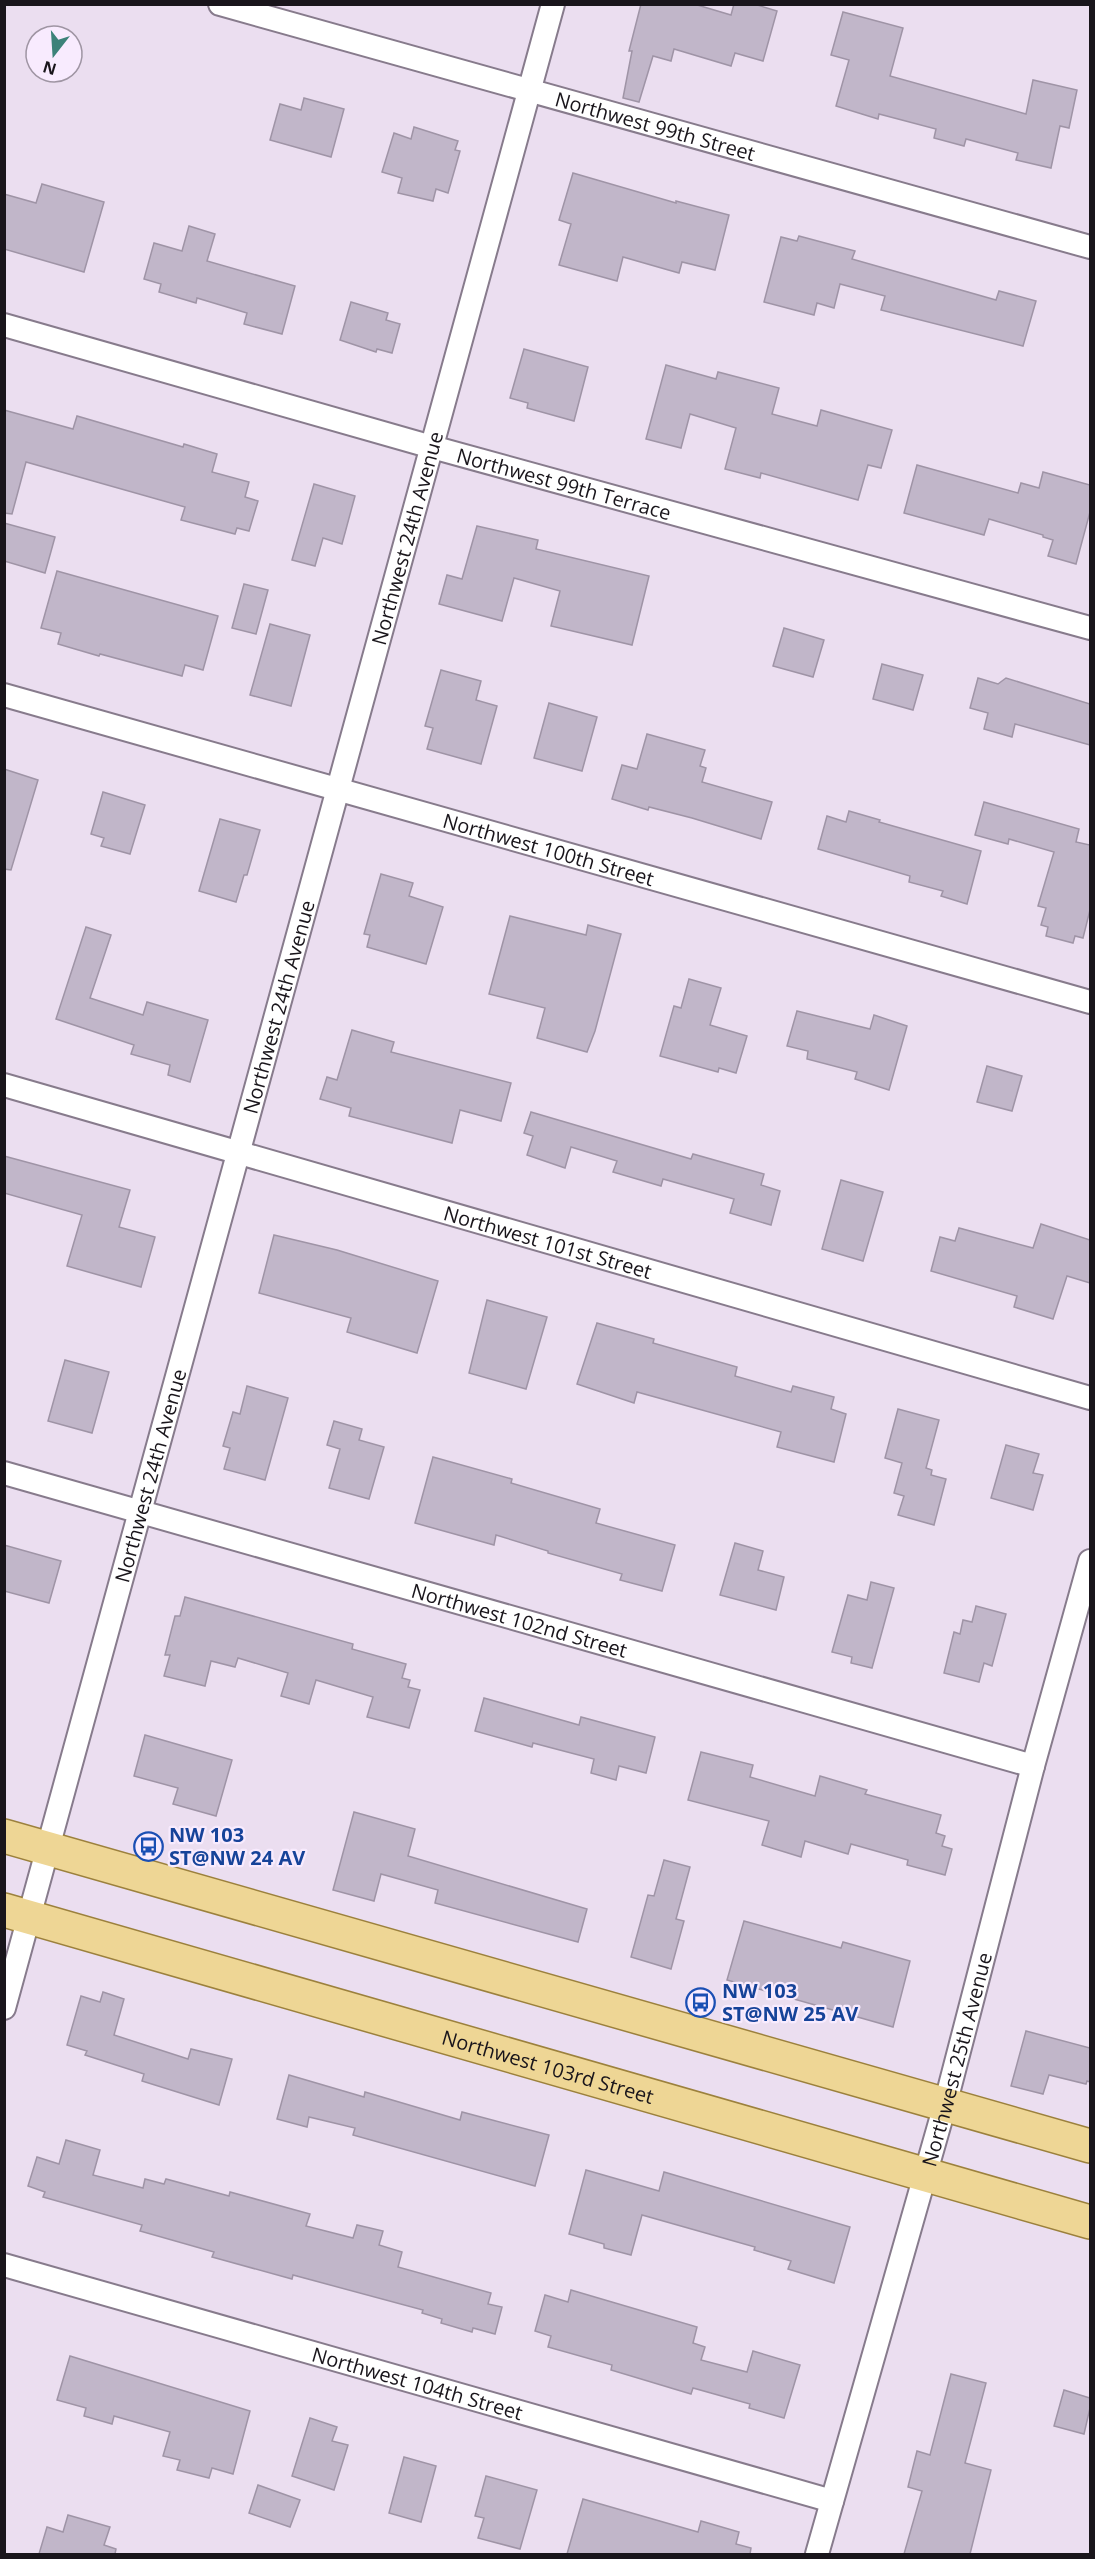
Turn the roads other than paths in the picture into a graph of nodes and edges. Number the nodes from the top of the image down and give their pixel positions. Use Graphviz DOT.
graph roads {
  1 [pos="220,4"];
  2 [pos="553,4"];
  3 [pos="530,91"];
  4 [pos="1090,247"];
  5 [pos="4,325"];
  6 [pos="432,447"];
  7 [pos="1090,628"];
  8 [pos="4,695"];
  9 [pos="338,790"];
  10 [pos="1090,1002"];
  11 [pos="4,1085"];
  12 [pos="239,1151"];
  13 [pos="1090,1398"];
  14 [pos="4,1473"];
  15 [pos="139,1512"];
  16 [pos="1090,1561"];
  17 [pos="1033,1766"];
  18 [pos="4,1836"];
  19 [pos="50,1849"];
  20 [pos="17,1913"];
  21 [pos="4,2008"];
  22 [pos="945,2105"];
  23 [pos="1090,2146"];
  24 [pos="924,2175"];
  25 [pos="1090,2222"];
  26 [pos="4,2265"];
  27 [pos="832,2501"];
  28 [pos="817,2554"];
  1 -- 3 [label="street, Northwest 99th Street"];
  2 -- 3 [label="street, Northwest 24th Avenue"];
  3 -- 4 [label="street, Northwest 99th Street"];
  3 -- 6 [label="street, Northwest 24th Avenue"];
  5 -- 6 [label="street, Northwest 99th Terrace"];
  6 -- 7 [label="street, Northwest 99th Terrace"];
  6 -- 9 [label="street, Northwest 24th Avenue"];
  8 -- 9 [label="street, Northwest 100th Street"];
  9 -- 10 [label="street, Northwest 100th Street"];
  9 -- 12 [label="street, Northwest 24th Avenue"];
  11 -- 12 [label="street, Northwest 101st Street"];
  12 -- 13 [label="street, Northwest 101st Street"];
  12 -- 15 [label="street, Northwest 24th Avenue"];
  14 -- 15 [label="street, Northwest 102nd Street"];
  15 -- 17 [label="street, Northwest 102nd Street"];
  15 -- 19 [label="street, Northwest 24th Avenue"];
  16 -- 17 [label="street, Northwest 25th Avenue"];
  17 -- 22 [label="street, Northwest 25th Avenue"];
  18 -- 19 [label="main road"];
  19 -- 20 [label="street, Northwest 24th Avenue"];
  19 -- 22 [label="main road"];
  20 -- 21 [label="street, Northwest 24th Avenue"];
  20 -- 24 [label="main road, Northwest 103rd Street"];
  22 -- 23 [label="main road"];
  22 -- 24 [label="street, Northwest 25th Avenue"];
  24 -- 25 [label="main road, Northwest 103rd Street"];
  24 -- 27 [label="street, Northwest 25th Avenue"];
  26 -- 27 [label="street, Northwest 104th Street"];
  27 -- 28 [label="street, Northwest 25th Avenue"];
}
